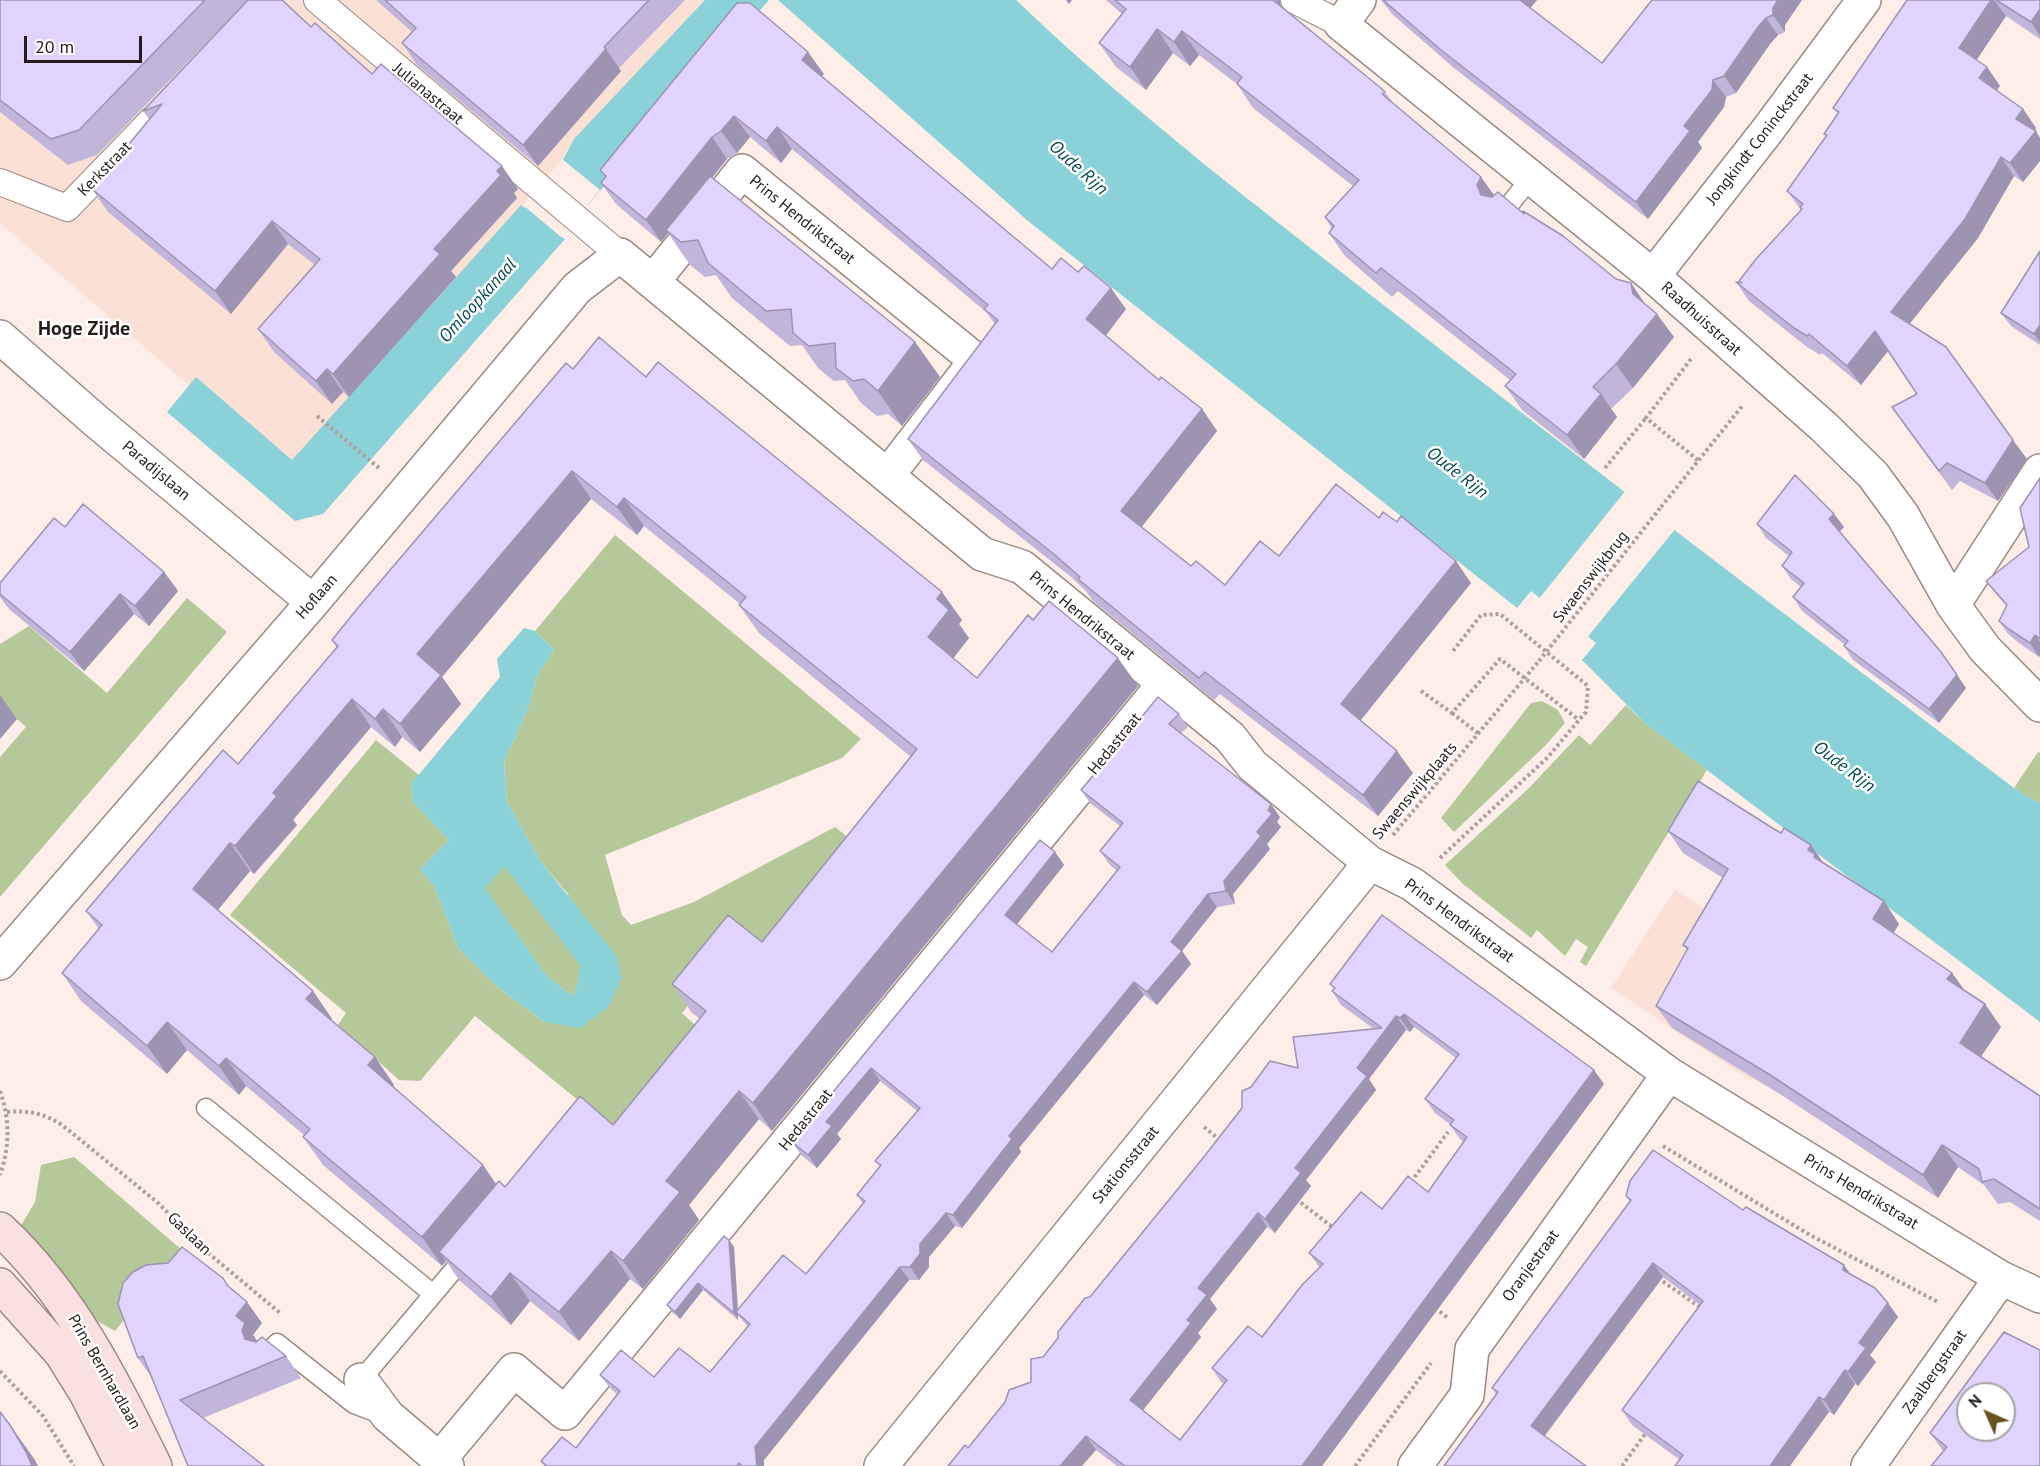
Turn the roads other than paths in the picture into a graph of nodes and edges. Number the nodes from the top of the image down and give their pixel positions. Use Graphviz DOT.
graph roads {
  1 [pos="317,0"];
  2 [pos="1294,0"];
  3 [pos="1864,0"];
  4 [pos="1350,12"];
  5 [pos="171,100"];
  6 [pos="1531,178"];
  7 [pos="0,182"];
  8 [pos="1505,210"];
  9 [pos="583,223"];
  10 [pos="620,255"];
  11 [pos="1653,276"];
  12 [pos="654,280"];
  13 [pos="0,337"];
  14 [pos="2040,471"];
  15 [pos="888,475"];
  16 [pos="313,602"];
  17 [pos="1953,605"];
  18 [pos="1164,684"];
  19 [pos="2036,695"];
  20 [pos="1370,863"];
  21 [pos="9,954"];
  22 [pos="0,981"];
  23 [pos="1669,1074"];
  24 [pos="206,1108"];
  25 [pos="0,1229"];
  26 [pos="477,1242"];
  27 [pos="2001,1278"];
  28 [pos="0,1285"];
  29 [pos="433,1294"];
  30 [pos="2040,1296"];
  31 [pos="268,1353"];
  32 [pos="361,1380"];
  33 [pos="388,1416"];
  34 [pos="443,1463"];
  35 [pos="123,1466"];
  36 [pos="155,1466"];
  37 [pos="881,1466"];
  38 [pos="1414,1466"];
  39 [pos="1868,1466"];
  1 -- 9 [label="street, Julianastraat"];
  2 -- 4 [label="street, Raadhuisstraat"];
  3 -- 11 [label="street, Jongkindt Coninckstraat"];
  4 -- 6 [label="street, Raadhuisstraat"];
  5 -- 7 [label="street, Kerkstraat"];
  6 -- 8 [label="lane"];
  6 -- 11 [label="street, Raadhuisstraat"];
  9 -- 10 [label="street, Prins Hendrikstraat"];
  10 -- 12 [label="street, Prins Hendrikstraat"];
  10 -- 16 [label="street, Hoflaan"];
  11 -- 17 [label="street, Raadhuisstraat"];
  12 -- 15 [label="street, Prins Hendrikstraat"];
  12 -- 15 [label="street, Prins Hendrikstraat"];
  13 -- 16 [label="street, Paradijslaan"];
  14 -- 17 [label="street"];
  15 -- 18 [label="street, Prins Hendrikstraat"];
  16 -- 21 [label="street, Hoflaan"];
  17 -- 19 [label="street, Raadhuisstraat"];
  18 -- 20 [label="street, Prins Hendrikstraat"];
  18 -- 34 [label="street, Hedastraat"];
  20 -- 23 [label="street, Prins Hendrikstraat"];
  20 -- 37 [label="street, Stationsstraat"];
  21 -- 22 [label="street, Hoflaan"];
  23 -- 27 [label="street, Prins Hendrikstraat"];
  23 -- 38 [label="street, Oranjestraat"];
  24 -- 29 [label="lane"];
  25 -- 36 [label="main road, Prins Bernhardlaan"];
  26 -- 29 [label="lane"];
  27 -- 30 [label="street, Prins Hendrikstraat"];
  27 -- 39 [label="street, Zaalbergstraat"];
  28 -- 35 [label="main road, Prins Bernhardlaan"];
  29 -- 32 [label="lane"];
  31 -- 33 [label="lane"];
  32 -- 33 [label="street"];
  33 -- 34 [label="street"];
}
